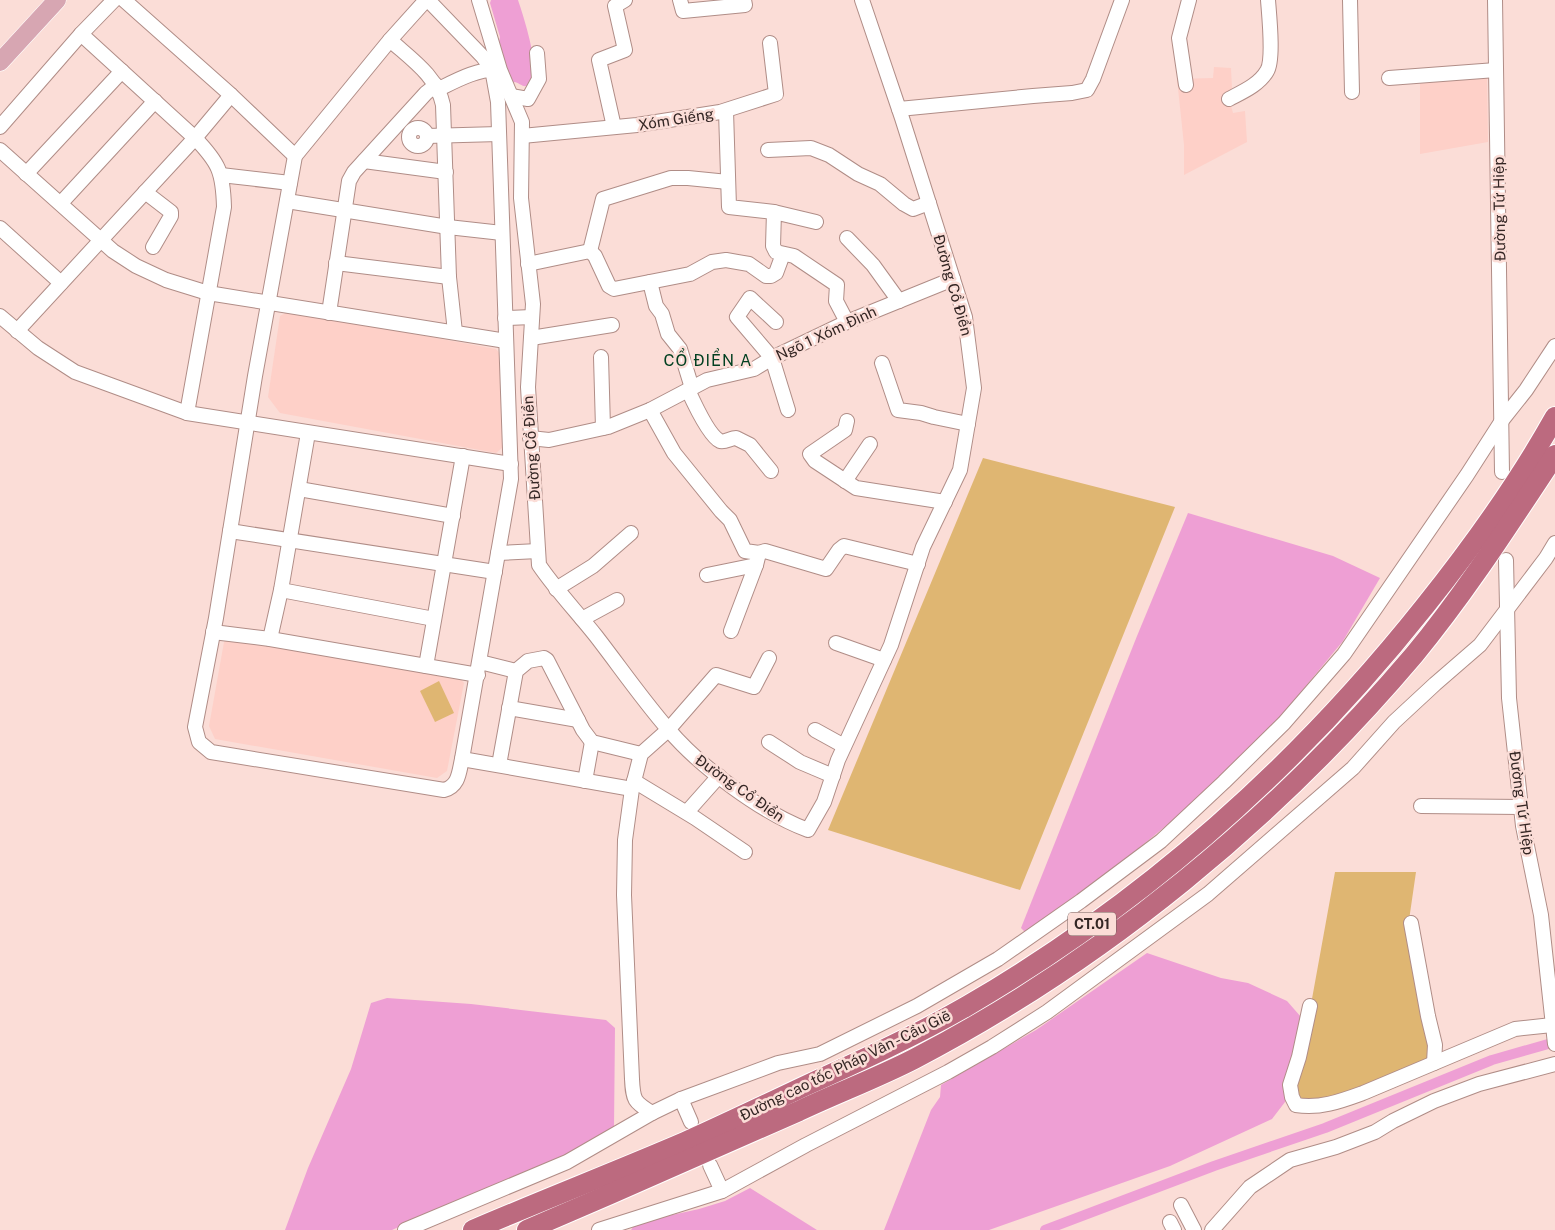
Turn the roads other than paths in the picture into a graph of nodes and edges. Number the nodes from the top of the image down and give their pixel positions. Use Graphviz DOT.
graph roads {
  1 [pos="42,0"];
  2 [pos="57,0"];
  3 [pos="114,0"];
  4 [pos="124,0"];
  5 [pos="427,0"];
  6 [pos="625,0"];
  7 [pos="680,0"];
  8 [pos="744,0"];
  9 [pos="862,0"];
  10 [pos="1122,0"];
  11 [pos="1188,0"];
  12 [pos="1268,0"];
  13 [pos="1350,0"];
  14 [pos="1495,0"];
  15 [pos="482,2"];
  16 [pos="81,34"];
  17 [pos="390,40"];
  18 [pos="770,43"];
  19 [pos="0,46"];
  20 [pos="537,53"];
  21 [pos="0,62"];
  22 [pos="496,70"];
  23 [pos="1496,70"];
  24 [pos="122,71"];
  25 [pos="1389,78"];
  26 [pos="1186,85"];
  27 [pos="437,87"];
  28 [pos="1352,92"];
  29 [pos="230,95"];
  30 [pos="511,96"];
  31 [pos="1229,100"];
  32 [pos="155,102"];
  33 [pos="899,109"];
  34 [pos="726,111"];
  35 [pos="400,121"];
  36 [pos="0,127"];
  37 [pos="614,127"];
  38 [pos="411,131"];
  39 [pos="499,134"];
  40 [pos="427,136"];
  41 [pos="445,136"];
  42 [pos="522,136"];
  43 [pos="195,138"];
  44 [pos="416,146"];
  45 [pos="0,150"];
  46 [pos="768,150"];
  47 [pos="295,156"];
  48 [pos="364,161"];
  49 [pos="411,167"];
  50 [pos="446,172"];
  51 [pos="26,174"];
  52 [pos="220,175"];
  53 [pos="728,182"];
  54 [pos="290,183"];
  55 [pos="145,192"];
  56 [pos="287,201"];
  57 [pos="61,204"];
  58 [pos="929,204"];
  59 [pos="344,211"];
  60 [pos="774,212"];
  61 [pos="816,222"];
  62 [pos="448,227"];
  63 [pos="0,228"];
  64 [pos="502,233"];
  65 [pos="847,238"];
  66 [pos="100,240"];
  67 [pos="152,247"];
  68 [pos="590,251"];
  69 [pos="783,254"];
  70 [pos="336,263"];
  71 [pos="528,264"];
  72 [pos="449,277"];
  73 [pos="953,279"];
  74 [pos="650,282"];
  75 [pos="61,283"];
  76 [pos="208,293"];
  77 [pos="899,301"];
  78 [pos="268,303"];
  79 [pos="329,313"];
  80 [pos="0,316"];
  81 [pos="532,317"];
  82 [pos="505,318"];
  83 [pos="776,322"];
  84 [pos="847,322"];
  85 [pos="612,325"];
  86 [pos="17,331"];
  87 [pos="455,332"];
  88 [pos="531,338"];
  89 [pos="506,341"];
  90 [pos="1555,346"];
  91 [pos="601,357"];
  92 [pos="772,358"];
  93 [pos="882,363"];
  94 [pos="690,389"];
  95 [pos="650,410"];
  96 [pos="788,410"];
  97 [pos="187,413"];
  98 [pos="1555,417"];
  99 [pos="1503,419"];
  100 [pos="847,421"];
  101 [pos="247,422"];
  102 [pos="968,424"];
  103 [pos="603,428"];
  104 [pos="308,433"];
  105 [pos="530,438"];
  106 [pos="870,444"];
  107 [pos="463,456"];
  108 [pos="1555,456"];
  109 [pos="511,464"];
  110 [pos="771,470"];
  111 [pos="1502,472"];
  112 [pos="845,481"];
  113 [pos="299,489"];
  114 [pos="945,502"];
  115 [pos="453,516"];
  116 [pos="230,531"];
  117 [pos="631,534"];
  118 [pos="290,540"];
  119 [pos="1555,542"];
  120 [pos="538,551"];
  121 [pos="498,553"];
  122 [pos="758,559"];
  123 [pos="1506,560"];
  124 [pos="445,564"];
  125 [pos="918,564"];
  126 [pos="495,572"];
  127 [pos="707,574"];
  128 [pos="556,589"];
  129 [pos="281,590"];
  130 [pos="617,600"];
  131 [pos="1507,609"];
  132 [pos="434,619"];
  133 [pos="582,619"];
  134 [pos="731,631"];
  135 [pos="213,632"];
  136 [pos="270,639"];
  137 [pos="836,643"];
  138 [pos="769,658"];
  139 [pos="884,660"];
  140 [pos="426,666"];
  141 [pos="479,668"];
  142 [pos="516,671"];
  143 [pos="509,708"];
  144 [pos="578,720"];
  145 [pos="668,730"];
  146 [pos="815,730"];
  147 [pos="592,742"];
  148 [pos="769,742"];
  149 [pos="844,746"];
  150 [pos="641,754"];
  151 [pos="462,759"];
  152 [pos="499,766"];
  153 [pos="720,776"];
  154 [pos="833,776"];
  155 [pos="585,780"];
  156 [pos="633,785"];
  157 [pos="1421,806"];
  158 [pos="1521,807"];
  159 [pos="687,812"];
  160 [pos="746,852"];
  161 [pos="1411,923"];
  162 [pos="1310,1006"];
  163 [pos="1554,1035"];
  164 [pos="1434,1063"];
  165 [pos="1555,1064"];
  166 [pos="680,1100"];
  167 [pos="652,1114"];
  168 [pos="691,1122"];
  169 [pos="710,1165"];
  170 [pos="722,1191"];
  171 [pos="1181,1205"];
  172 [pos="405,1230"];
  173 [pos="473,1230"];
  174 [pos="527,1230"];
  175 [pos="599,1230"];
  176 [pos="1194,1230"];
  177 [pos="1212,1230"];
  1 -- 19 [label="main road"];
  2 -- 21 [label="main road"];
  3 -- 16 [label="street"];
  4 -- 29 [label="street"];
  5 -- 17 [label="street"];
  5 -- 22 [label="street"];
  6 -- 37 [label="street"];
  7 -- 8 [label="street"];
  9 -- 33 [label="street, Đường Cổ Điển"];
  10 -- 33 [label="street"];
  11 -- 26 [label="street"];
  12 -- 31 [label="street"];
  13 -- 28 [label="street"];
  14 -- 23 [label="street, Đường Tứ Hiệp"];
  15 -- 22 [label="street, Đường Cổ Điển"];
  16 -- 24 [label="street"];
  16 -- 36 [label="street"];
  17 -- 27 [label="street"];
  17 -- 47 [label="street"];
  18 -- 34 [label="street, Xóm Giếng"];
  20 -- 30 [label="street"];
  22 -- 27 [label="street"];
  22 -- 30 [label="street, Đường Cổ Điển"];
  22 -- 39 [label="street"];
  23 -- 25 [label="street"];
  23 -- 99 [label="street, Đường Tứ Hiệp"];
  24 -- 32 [label="street"];
  24 -- 51 [label="street"];
  27 -- 35 [label="street"];
  27 -- 41 [label="street"];
  29 -- 43 [label="street"];
  29 -- 47 [label="street"];
  30 -- 42 [label="street, Đường Cổ Điển"];
  32 -- 43 [label="street"];
  32 -- 57 [label="street"];
  33 -- 58 [label="street, Đường Cổ Điển"];
  34 -- 37 [label="street, Xóm Giếng"];
  34 -- 53 [label="street"];
  35 -- 38 [label="street"];
  35 -- 48 [label="street"];
  37 -- 42 [label="street, Xóm Giếng"];
  38 -- 40 [label="street"];
  38 -- 44 [label="street"];
  39 -- 41 [label="street"];
  39 -- 64 [label="street"];
  40 -- 41 [label="street"];
  40 -- 44 [label="street"];
  41 -- 50 [label="street"];
  42 -- 71 [label="street, Đường Cổ Điển"];
  43 -- 52 [label="street"];
  43 -- 55 [label="street"];
  44 -- 49 [label="street"];
  45 -- 51 [label="street"];
  46 -- 58 [label="street"];
  47 -- 54 [label="street"];
  48 -- 49 [label="street"];
  48 -- 59 [label="street"];
  49 -- 50 [label="street"];
  50 -- 62 [label="street"];
  51 -- 57 [label="street"];
  52 -- 54 [label="street"];
  52 -- 76 [label="street"];
  53 -- 60 [label="street"];
  53 -- 68 [label="street"];
  54 -- 56 [label="street"];
  55 -- 66 [label="street"];
  55 -- 67 [label="street"];
  56 -- 59 [label="street"];
  56 -- 78 [label="street"];
  57 -- 66 [label="street"];
  58 -- 73 [label="street, Đường Cổ Điển"];
  59 -- 62 [label="street"];
  59 -- 70 [label="street"];
  60 -- 61 [label="street"];
  60 -- 69 [label="street"];
  62 -- 64 [label="street"];
  62 -- 72 [label="street"];
  63 -- 75 [label="street"];
  64 -- 82 [label="street"];
  65 -- 77 [label="street"];
  66 -- 75 [label="street"];
  66 -- 76 [label="street"];
  68 -- 71 [label="street"];
  68 -- 74 [label="street"];
  69 -- 74 [label="street"];
  69 -- 84 [label="street, Ngõ 1 Xóm Đình"];
  70 -- 72 [label="street"];
  70 -- 79 [label="street"];
  71 -- 81 [label="street, Đường Cổ Điển"];
  72 -- 87 [label="street"];
  73 -- 77 [label="street, Ngõ 1 Xóm Đình"];
  73 -- 102 [label="street, Đường Cổ Điển"];
  74 -- 94 [label="street"];
  75 -- 86 [label="street"];
  76 -- 78 [label="street"];
  76 -- 97 [label="street"];
  77 -- 84 [label="street, Ngõ 1 Xóm Đình"];
  78 -- 79 [label="street"];
  78 -- 101 [label="street"];
  79 -- 87 [label="street"];
  80 -- 86 [label="street"];
  81 -- 82 [label="street"];
  81 -- 88 [label="street, Đường Cổ Điển"];
  82 -- 89 [label="street"];
  83 -- 92 [label="street, Ngõ 1 Xóm Đình"];
  84 -- 92 [label="street, Ngõ 1 Xóm Đình"];
  85 -- 88 [label="street"];
  86 -- 97 [label="street"];
  87 -- 89 [label="street"];
  88 -- 105 [label="street, Đường Cổ Điển"];
  89 -- 109 [label="street"];
  90 -- 99 [label="street"];
  91 -- 103 [label="street"];
  92 -- 94 [label="street, Ngõ 1 Xóm Đình"];
  92 -- 96 [label="street, Ngõ 1 Xóm Đình"];
  93 -- 102 [label="street"];
  94 -- 95 [label="street, Ngõ 1 Xóm Đình"];
  94 -- 110 [label="street"];
  95 -- 103 [label="street, Ngõ 1 Xóm Đình"];
  95 -- 122 [label="street"];
  97 -- 101 [label="street"];
  98 -- 173 [label="highway, Đường cao tốc Pháp Vân - Cầu Giẽ / CT.01"];
  99 -- 111 [label="street, Đường Tứ Hiệp"];
  99 -- 166 [label="street"];
  100 -- 112 [label="street"];
  101 -- 104 [label="street"];
  101 -- 116 [label="street"];
  102 -- 114 [label="street, Đường Cổ Điển"];
  103 -- 105 [label="street, Ngõ 1 Xóm Đình"];
  104 -- 107 [label="street"];
  104 -- 113 [label="street"];
  105 -- 120 [label="street, Đường Cổ Điển"];
  106 -- 112 [label="street"];
  107 -- 109 [label="street"];
  107 -- 115 [label="street"];
  108 -- 174 [label="highway, Đường cao tốc Pháp Vân - Cầu Giẽ / CT.01"];
  109 -- 121 [label="street"];
  112 -- 114 [label="street"];
  113 -- 115 [label="street"];
  113 -- 118 [label="street"];
  114 -- 125 [label="street, Đường Cổ Điển"];
  115 -- 124 [label="street"];
  116 -- 118 [label="street"];
  116 -- 135 [label="street"];
  117 -- 128 [label="street"];
  118 -- 124 [label="street"];
  118 -- 129 [label="street"];
  119 -- 131 [label="street"];
  120 -- 121 [label="street"];
  120 -- 128 [label="street, Đường Cổ Điển"];
  121 -- 126 [label="street"];
  122 -- 125 [label="street"];
  122 -- 127 [label="street"];
  122 -- 134 [label="street"];
  123 -- 131 [label="street, Đường Tứ Hiệp"];
  124 -- 126 [label="street"];
  124 -- 132 [label="street"];
  125 -- 139 [label="street, Đường Cổ Điển"];
  126 -- 141 [label="street"];
  128 -- 133 [label="street, Đường Cổ Điển"];
  129 -- 132 [label="street"];
  129 -- 136 [label="street"];
  130 -- 133 [label="street"];
  131 -- 158 [label="street, Đường Tứ Hiệp"];
  131 -- 170 [label="street"];
  132 -- 140 [label="street"];
  133 -- 145 [label="street, Đường Cổ Điển"];
  135 -- 136 [label="street"];
  135 -- 151 [label="street"];
  136 -- 140 [label="street"];
  137 -- 139 [label="street"];
  138 -- 145 [label="street"];
  139 -- 149 [label="street, Đường Cổ Điển"];
  140 -- 141 [label="street"];
  141 -- 142 [label="street"];
  141 -- 151 [label="street"];
  142 -- 143 [label="street"];
  142 -- 144 [label="street"];
  143 -- 144 [label="street"];
  143 -- 152 [label="street"];
  144 -- 147 [label="street"];
  145 -- 150 [label="street"];
  145 -- 153 [label="street, Đường Cổ Điển"];
  146 -- 149 [label="street"];
  147 -- 150 [label="street"];
  147 -- 155 [label="street"];
  148 -- 154 [label="street"];
  149 -- 154 [label="street, Đường Cổ Điển"];
  150 -- 156 [label="street"];
  151 -- 152 [label="street"];
  152 -- 155 [label="street"];
  153 -- 154 [label="street, Đường Cổ Điển"];
  153 -- 159 [label="street"];
  155 -- 156 [label="street"];
  156 -- 159 [label="street"];
  156 -- 167 [label="street"];
  157 -- 158 [label="street"];
  158 -- 163 [label="street, Đường Tứ Hiệp"];
  159 -- 160 [label="street"];
  161 -- 164 [label="street"];
  162 -- 164 [label="street"];
  163 -- 164 [label="street"];
  165 -- 177 [label="street"];
  166 -- 167 [label="street"];
  166 -- 168 [label="street"];
  167 -- 172 [label="street"];
  169 -- 170 [label="street"];
  170 -- 175 [label="street"];
  171 -- 176 [label="street"];
}
